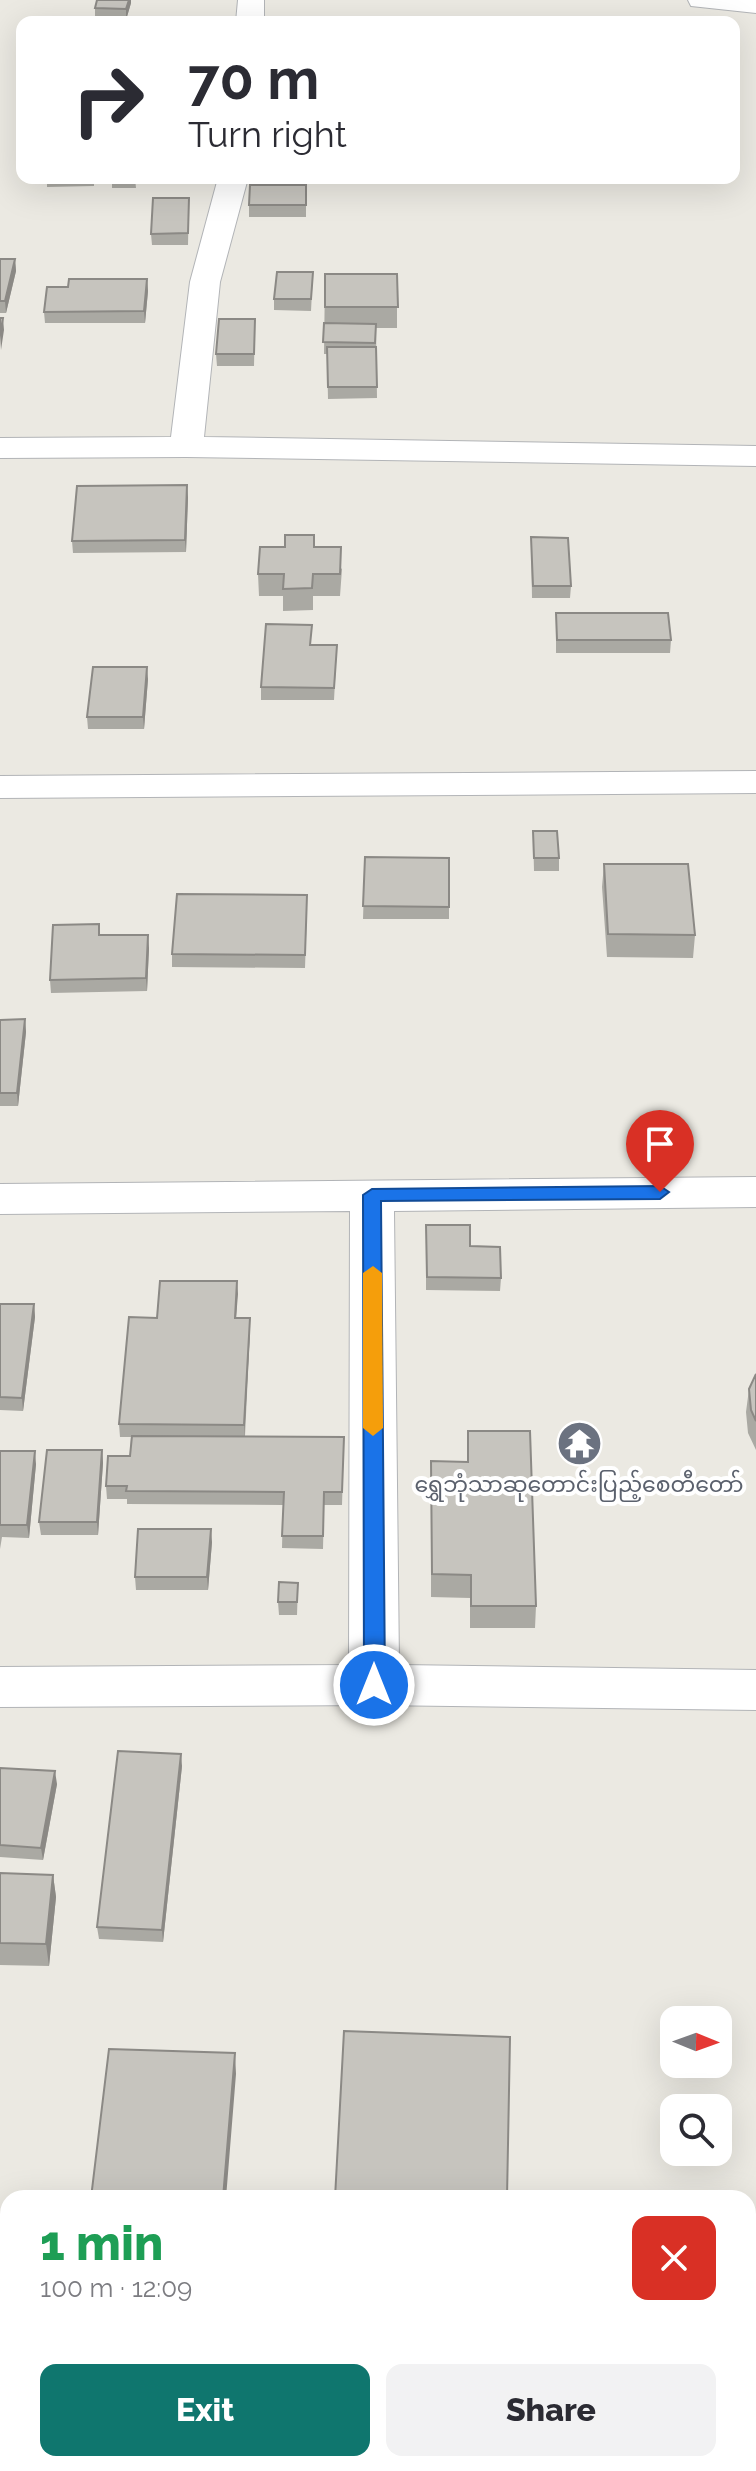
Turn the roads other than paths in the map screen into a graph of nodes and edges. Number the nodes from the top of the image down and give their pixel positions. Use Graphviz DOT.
graph roads {
  1 [pos="701,0"];
  2 [pos="756,5"];
  3 [pos="231,184"];
  4 [pos="186,447"];
  5 [pos="0,448"];
  6 [pos="756,456"];
  7 [pos="756,782"];
  8 [pos="0,787"];
  9 [pos="756,1192"];
  10 [pos="372,1195"];
  11 [pos="0,1199"];
  12 [pos="374,1685"];
  13 [pos="0,1687"];
  14 [pos="756,1690"];
  1 -- 2 [label="street"];
  3 -- 4 [label="street"];
  4 -- 5 [label="street"];
  4 -- 6 [label="street"];
  7 -- 8 [label="street"];
  9 -- 10 [label="street"];
  10 -- 11 [label="street"];
  10 -- 12 [label="street"];
  12 -- 13 [label="street"];
  12 -- 14 [label="street"];
}
